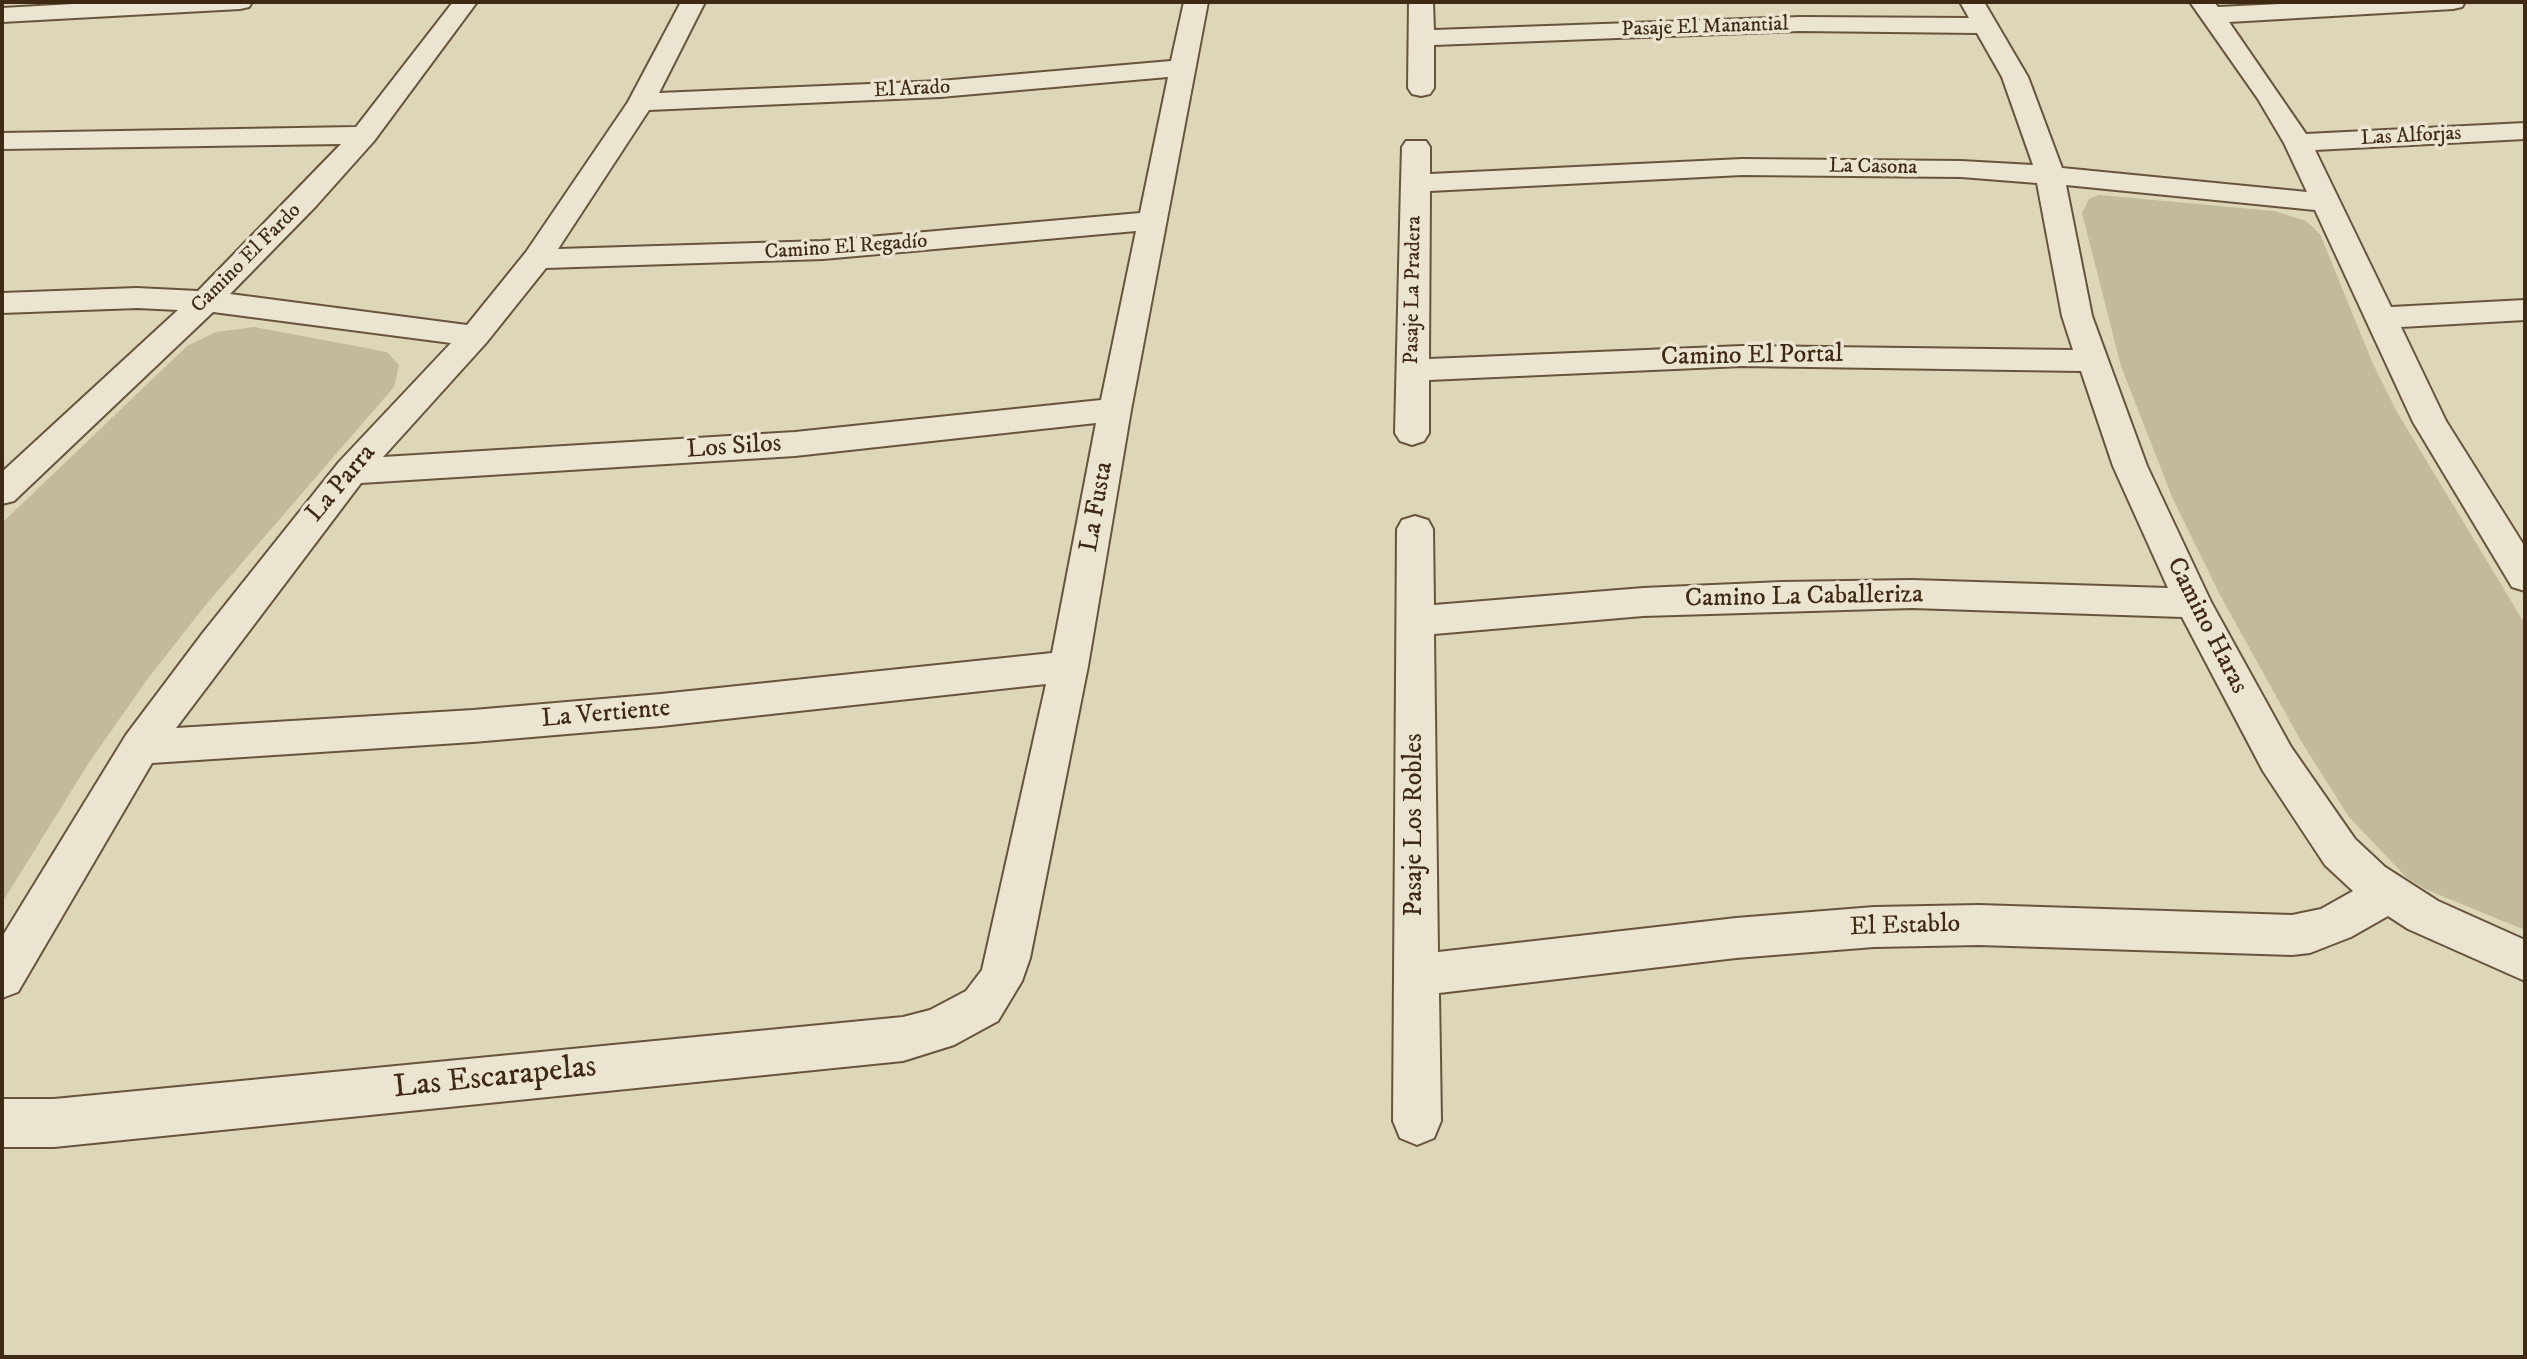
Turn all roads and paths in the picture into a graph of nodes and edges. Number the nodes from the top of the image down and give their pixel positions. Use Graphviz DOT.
graph roads {
  1 [pos="240,2"];
  2 [pos="465,2"];
  3 [pos="692,2"];
  4 [pos="1196,2"];
  5 [pos="1421,2"];
  6 [pos="1972,2"];
  7 [pos="2453,2"];
  8 [pos="2208,8"];
  9 [pos="2,15"];
  10 [pos="1988,26"];
  11 [pos="1421,38"];
  12 [pos="1183,68"];
  13 [pos="1422,88"];
  14 [pos="641,102"];
  15 [pos="2525,131"];
  16 [pos="364,135"];
  17 [pos="2,141"];
  18 [pos="2298,143"];
  19 [pos="1416,147"];
  20 [pos="2050,175"];
  21 [pos="1415,183"];
  22 [pos="2329,203"];
  23 [pos="1153,221"];
  24 [pos="537,259"];
  25 [pos="206,301"];
  26 [pos="2,303"];
  27 [pos="2525,310"];
  28 [pos="2379,318"];
  29 [pos="475,335"];
  30 [pos="2091,361"];
  31 [pos="1413,370"];
  32 [pos="1115,410"];
  33 [pos="1412,433"];
  34 [pos="351,471"];
  35 [pos="2,492"];
  36 [pos="1415,529"];
  37 [pos="2522,569"];
  38 [pos="2193,603"];
  39 [pos="1416,621"];
  40 [pos="1069,666"];
  41 [pos="140,747"];
  42 [pos="2386,894"];
  43 [pos="2525,961"];
  44 [pos="1416,975"];
  45 [pos="2,977"];
  46 [pos="982,1006"];
  47 [pos="1417,1121"];
  48 [pos="2,1124"];
  1 -- 9 [label="street"];
  2 -- 16 [label="street, Camino El Fardo"];
  3 -- 14 [label="street, La Parra"];
  4 -- 12 [label="street, La Fusta"];
  5 -- 11 [label="street"];
  6 -- 10 [label="street, Camino Haras"];
  7 -- 8 [label="street"];
  8 -- 18 [label="street"];
  10 -- 11 [label="street, Pasaje El Manantial"];
  10 -- 20 [label="street, Camino Haras"];
  11 -- 13 [label="street"];
  12 -- 14 [label="street, El Arado"];
  12 -- 23 [label="street, La Fusta"];
  14 -- 24 [label="street, La Parra"];
  15 -- 18 [label="street, Las Alforjas"];
  16 -- 17 [label="street"];
  16 -- 25 [label="street, Camino El Fardo"];
  18 -- 22 [label="street"];
  19 -- 21 [label="street, Pasaje La Pradera"];
  20 -- 21 [label="street, La Casona"];
  20 -- 22 [label="street, La Casona"];
  20 -- 30 [label="street, Camino Haras"];
  21 -- 31 [label="street, Pasaje La Pradera"];
  22 -- 28 [label="street"];
  23 -- 24 [label="street, Camino El Regadío"];
  23 -- 32 [label="street, La Fusta"];
  24 -- 29 [label="street, La Parra"];
  25 -- 26 [label="street"];
  25 -- 29 [label="street"];
  25 -- 35 [label="street, Camino El Fardo"];
  27 -- 28 [label="street"];
  28 -- 37 [label="street"];
  29 -- 34 [label="street, La Parra"];
  30 -- 31 [label="street, Camino El Portal"];
  30 -- 38 [label="street, Camino Haras"];
  31 -- 33 [label="street, Pasaje La Pradera"];
  32 -- 34 [label="street, Los Silos"];
  32 -- 40 [label="street, La Fusta"];
  34 -- 41 [label="street, La Parra"];
  36 -- 39 [label="street, Pasaje Los Robles"];
  38 -- 39 [label="street, Camino La Caballeriza"];
  38 -- 42 [label="street, Camino Haras"];
  39 -- 44 [label="street, Pasaje Los Robles"];
  40 -- 41 [label="street, La Vertiente"];
  40 -- 46 [label="street, La Fusta"];
  41 -- 45 [label="street, La Parra"];
  42 -- 43 [label="street, Camino Haras"];
  42 -- 44 [label="street, El Establo"];
  44 -- 47 [label="street, Pasaje Los Robles"];
  46 -- 48 [label="street, Las Escarapelas"];
}
